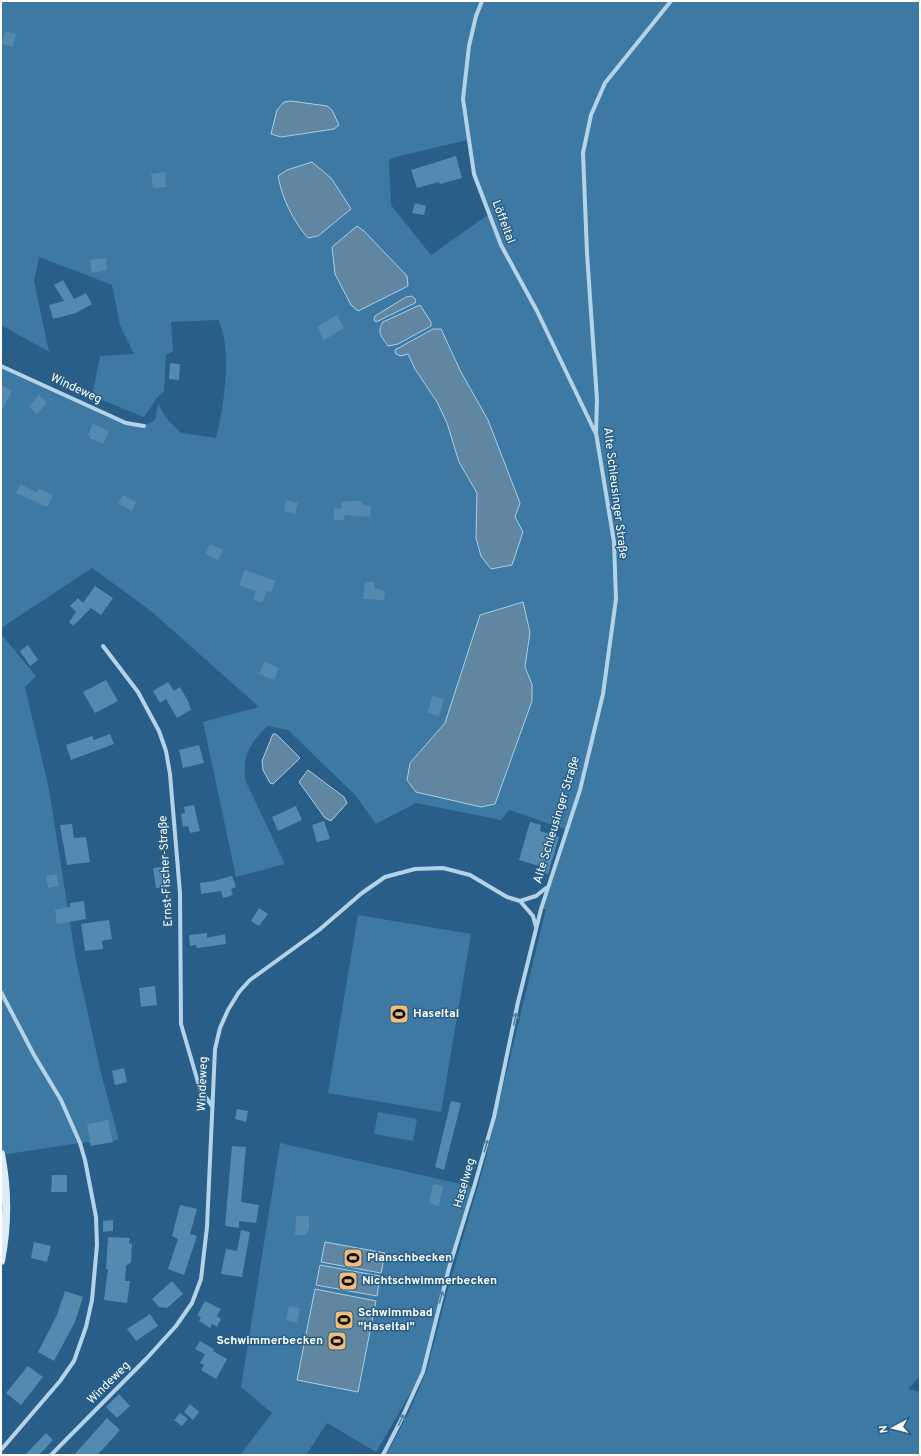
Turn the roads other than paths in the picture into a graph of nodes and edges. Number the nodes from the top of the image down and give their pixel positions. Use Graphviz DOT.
graph roads {
  1 [pos="482,1"];
  2 [pos="671,1"];
  3 [pos="1,366"];
  4 [pos="144,426"];
  5 [pos="596,433"];
  6 [pos="103,646"];
  7 [pos="547,888"];
  8 [pos="520,901"];
  9 [pos="541,909"];
  10 [pos="536,930"];
  11 [pos="1,992"];
  12 [pos="212,1106"];
  13 [pos="1,1154"];
  14 [pos="1,1262"];
  15 [pos="1,1450"];
  16 [pos="51,1455"];
  17 [pos="383,1455"];
  1 -- 5 [label="street, Löffeltal"];
  2 -- 5 [label="street, Alte Schleusinger Straße"];
  3 -- 4 [label="street, Windeweg"];
  5 -- 7 [label="street, Alte Schleusinger Straße"];
  6 -- 12 [label="street, Ernst-Fischer-Straße"];
  7 -- 8 [label="street"];
  7 -- 9 [label="street, Alte Schleusinger Straße"];
  8 -- 10 [label="street, Windeweg"];
  8 -- 12 [label="street, Windeweg"];
  9 -- 10 [label="street, Haselweg"];
  17 -- 10 [label="street, Haselweg, one-way"];
  11 -- 15 [label="street"];
  12 -- 16 [label="street, Windeweg"];
  13 -- 14 [label="main road"];
}
